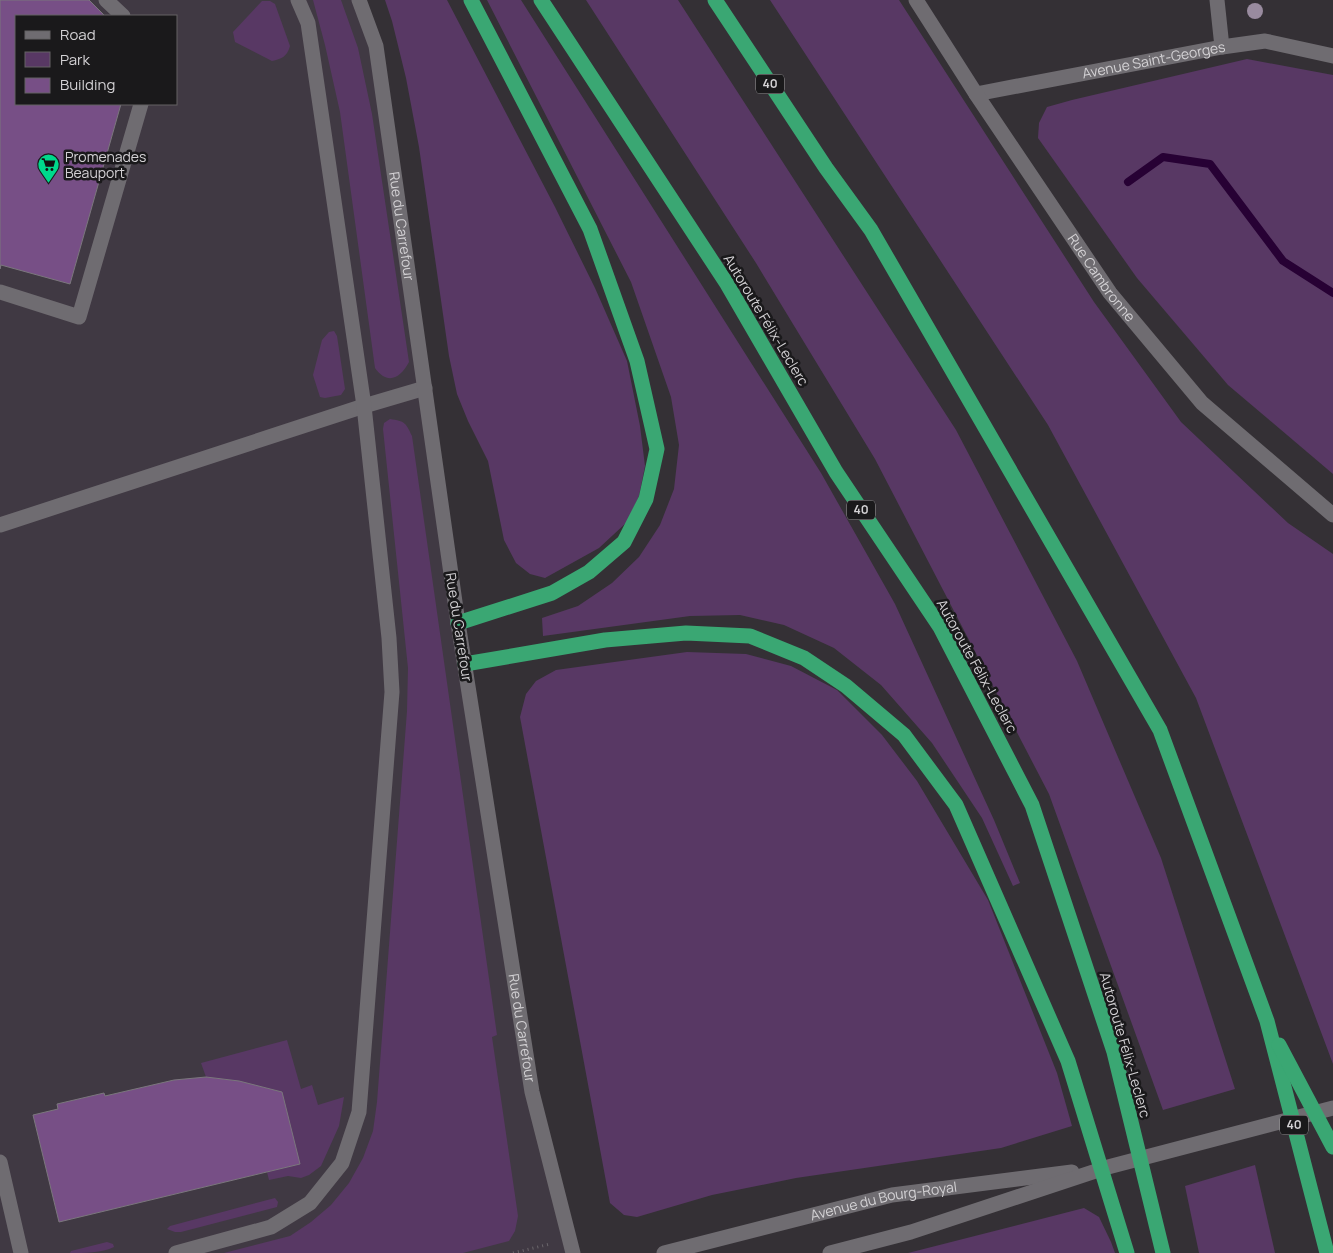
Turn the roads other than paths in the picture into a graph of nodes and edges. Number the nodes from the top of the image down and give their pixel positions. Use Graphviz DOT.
graph roads {
  1 [pos="106,0"];
  2 [pos="298,0"];
  3 [pos="359,0"];
  4 [pos="471,0"];
  5 [pos="541,0"];
  6 [pos="715,0"];
  7 [pos="916,0"];
  8 [pos="1217,0"];
  9 [pos="122,15"];
  10 [pos="1222,47"];
  11 [pos="1333,56"];
  12 [pos="976,94"];
  13 [pos="141,105"];
  14 [pos="0,292"];
  15 [pos="425,388"];
  16 [pos="364,406"];
  17 [pos="1333,515"];
  18 [pos="0,525"];
  19 [pos="458,623"];
  20 [pos="465,664"];
  21 [pos="1267,1020"];
  22 [pos="1333,1108"];
  23 [pos="1333,1147"];
  24 [pos="0,1162"];
  25 [pos="1108,1168"];
  26 [pos="571,1246"];
  27 [pos="21,1253"];
  28 [pos="176,1253"];
  29 [pos="664,1253"];
  30 [pos="830,1253"];
  31 [pos="1127,1253"];
  32 [pos="1163,1253"];
  33 [pos="1327,1253"];
  1 -- 9 [label="street"];
  2 -- 16 [label="street"];
  3 -- 15 [label="street, Rue du Carrefour"];
  4 -- 19 [label="highway"];
  5 -- 32 [label="highway, Autoroute Félix-Leclerc / 40"];
  6 -- 21 [label="highway, 40"];
  7 -- 12 [label="street, Rue Cambronne"];
  8 -- 10 [label="street"];
  10 -- 11 [label="street, Avenue Saint-Georges"];
  10 -- 12 [label="street, Avenue Saint-Georges"];
  12 -- 17 [label="street, Rue Cambronne"];
  13 -- 14 [label="street"];
  15 -- 16 [label="street"];
  15 -- 19 [label="street, Rue du Carrefour"];
  16 -- 18 [label="street"];
  16 -- 28 [label="street"];
  19 -- 20 [label="street, Rue du Carrefour"];
  20 -- 26 [label="street, Rue du Carrefour"];
  20 -- 31 [label="highway"];
  21 -- 23 [label="highway"];
  21 -- 33 [label="highway, 40"];
  22 -- 25 [label="street, Avenue du Bourg-Royal"];
  24 -- 27 [label="street"];
  25 -- 29 [label="street, Avenue du Bourg-Royal"];
  25 -- 30 [label="street, Avenue du Bourg-Royal"];
}
